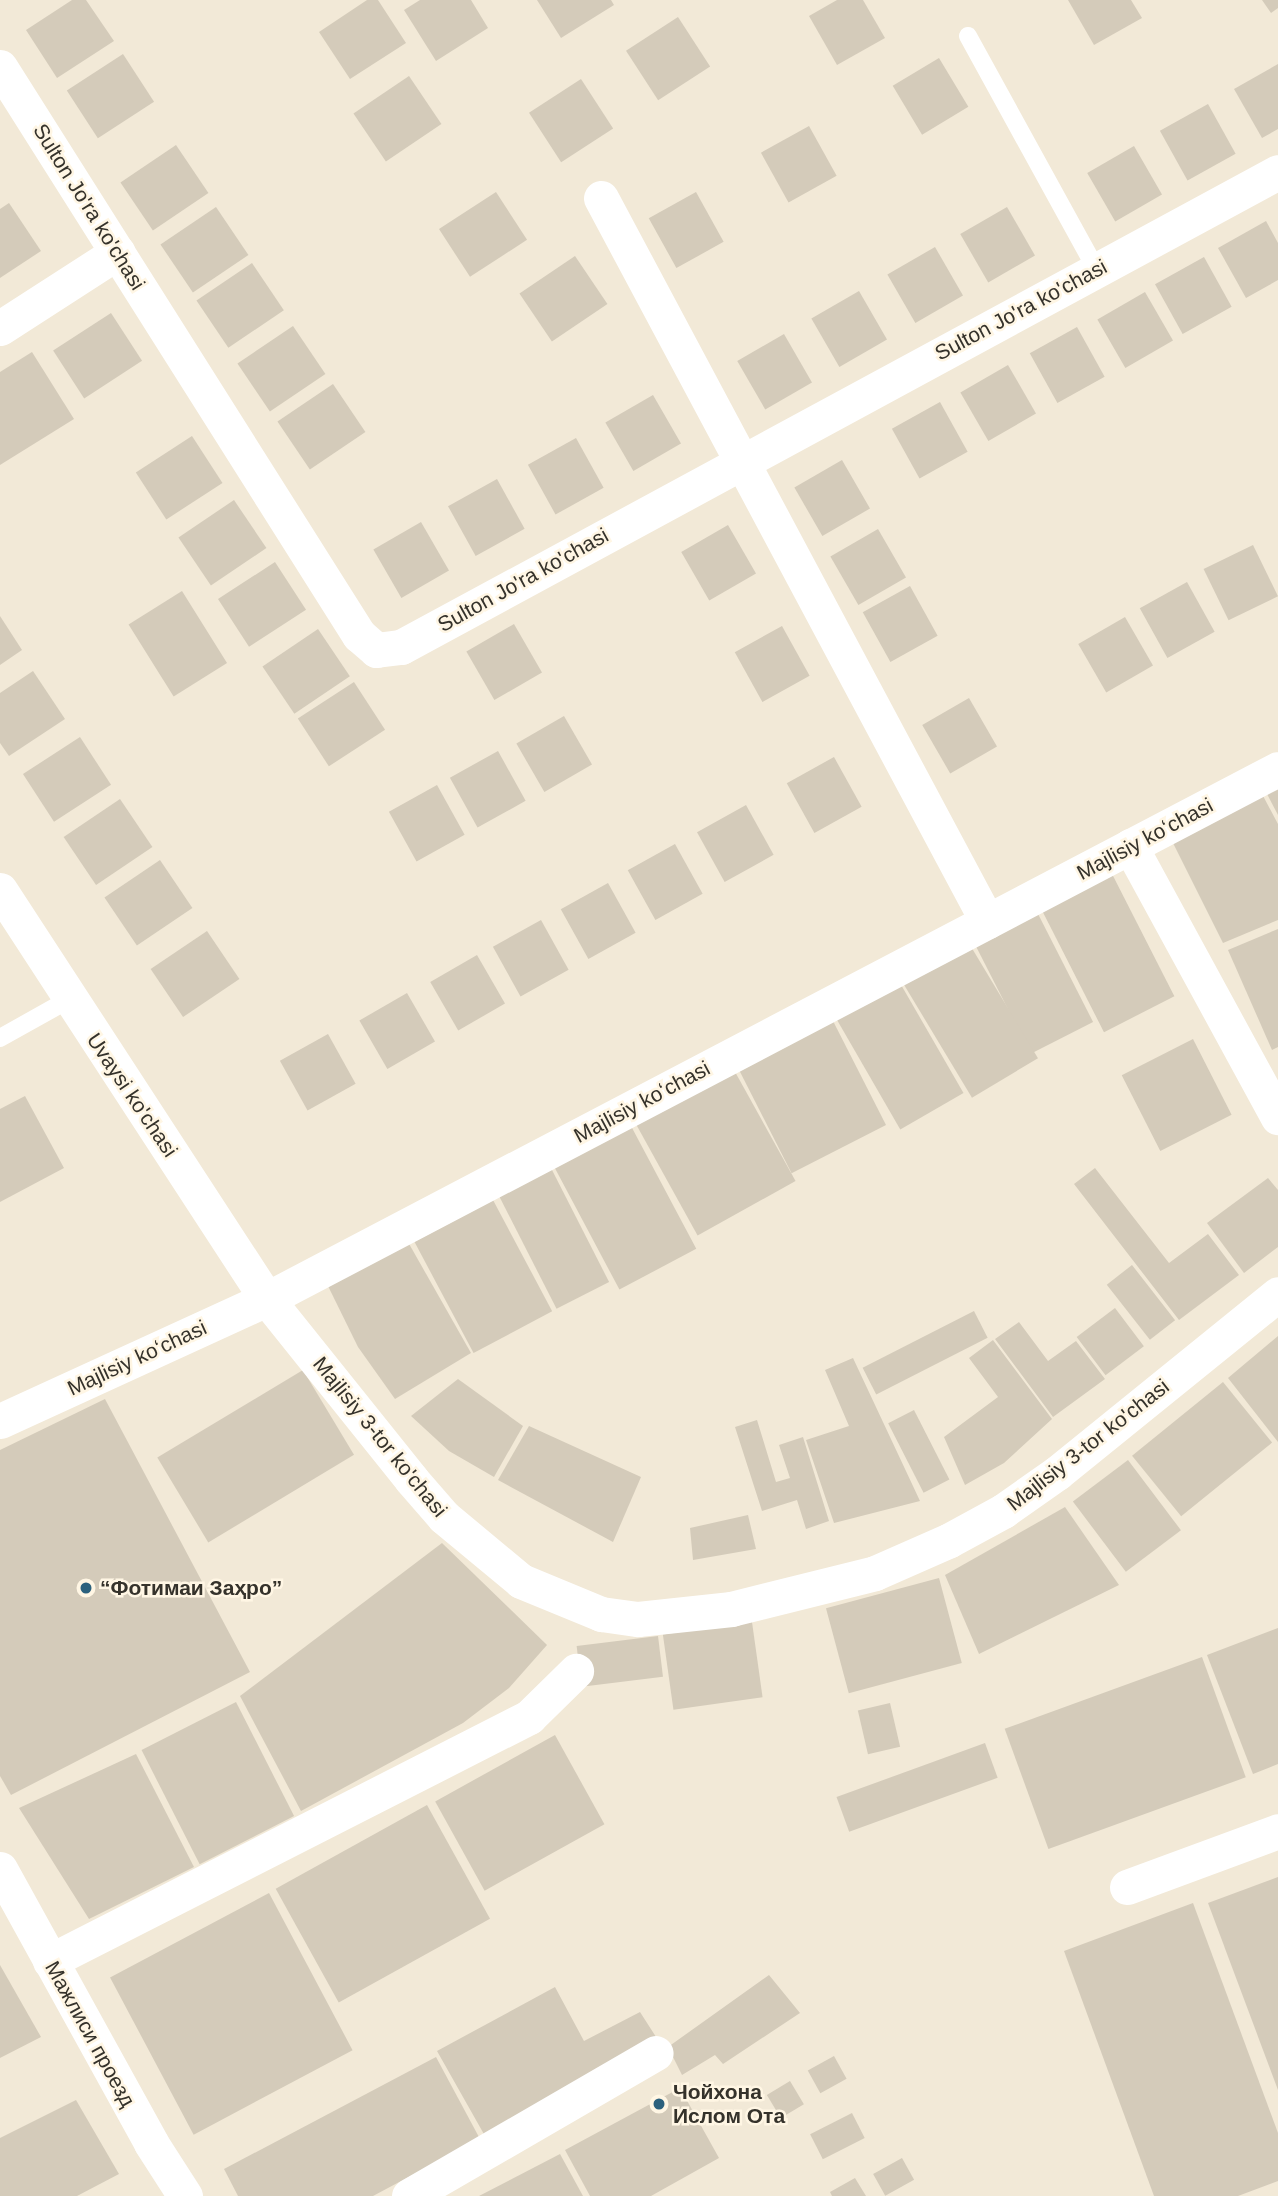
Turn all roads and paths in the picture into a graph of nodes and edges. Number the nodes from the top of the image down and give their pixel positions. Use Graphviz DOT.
graph roads {
  1 [pos="968,36"];
  2 [pos="0,67"];
  3 [pos="1278,172"];
  4 [pos="601,198"];
  5 [pos="118,252"];
  6 [pos="1096,269"];
  7 [pos="0,328"];
  8 [pos="743,461"];
  9 [pos="1278,769"];
  10 [pos="1130,846"];
  11 [pos="0,890"];
  12 [pos="987,921"];
  13 [pos="68,1000"];
  14 [pos="0,1038"];
  15 [pos="1278,1117"];
  16 [pos="1278,1294"];
  17 [pos="267,1298"];
  18 [pos="0,1421"];
  19 [pos="576,1671"];
  20 [pos="1278,1831"];
  21 [pos="0,1868"];
  22 [pos="1126,1887"];
  23 [pos="50,1961"];
  24 [pos="656,2053"];
  25 [pos="175,2193"];
  26 [pos="409,2196"];
  1 -- 6 [label="lane"];
  2 -- 5 [label="street, Sulton Jo'ra ko'chasi"];
  3 -- 6 [label="street, Sulton Jo'ra ko'chasi"];
  4 -- 8 [label="street"];
  5 -- 7 [label="street"];
  5 -- 8 [label="street, Sulton Jo'ra ko'chasi"];
  6 -- 8 [label="street, Sulton Jo'ra ko'chasi"];
  8 -- 12 [label="street"];
  9 -- 10 [label="street, Majlisiy koʻchasi"];
  10 -- 12 [label="street, Majlisiy koʻchasi"];
  10 -- 15 [label="street"];
  11 -- 13 [label="street, Uvaysi ko'chasi"];
  12 -- 17 [label="street, Majlisiy koʻchasi"];
  13 -- 14 [label="lane"];
  13 -- 17 [label="street, Uvaysi ko'chasi"];
  16 -- 17 [label="street, Majlisiy 3-tor ko'chasi"];
  17 -- 18 [label="street, Majlisiy koʻchasi"];
  19 -- 23 [label="street"];
  20 -- 22 [label="street"];
  21 -- 23 [label="street, Мажлиси проезд"];
  23 -- 25 [label="street, Мажлиси проезд"];
  24 -- 26 [label="street"];
}
